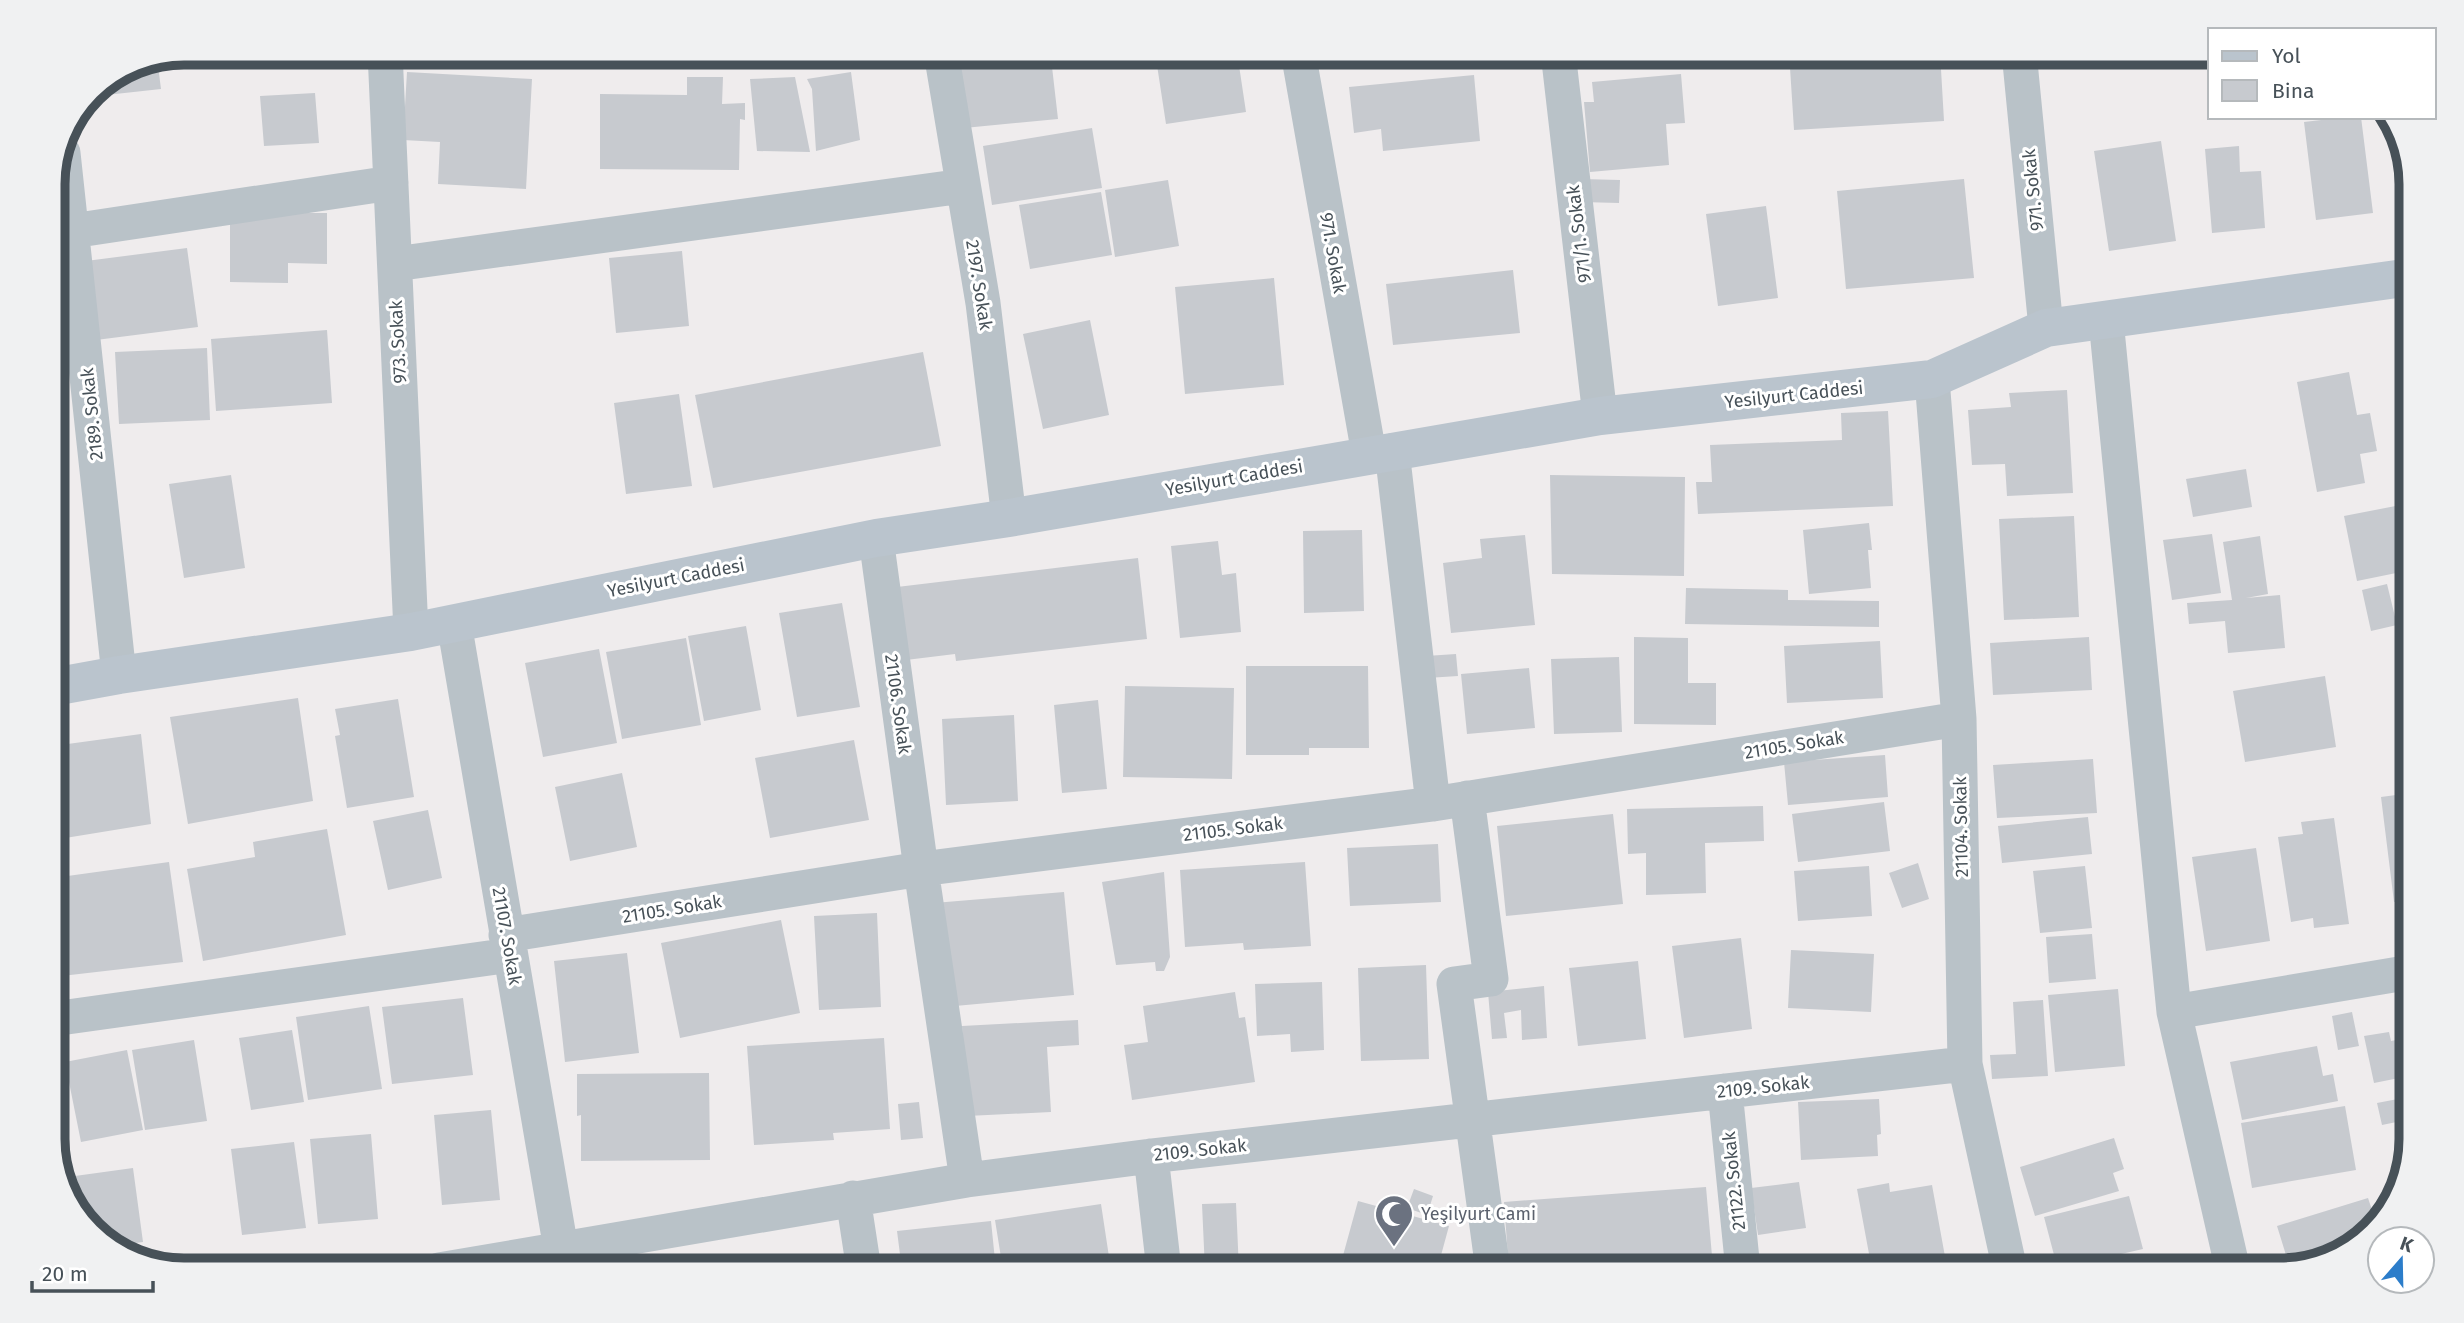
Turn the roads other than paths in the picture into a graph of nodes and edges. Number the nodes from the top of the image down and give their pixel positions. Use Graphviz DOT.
graph roads {
  1 [pos="386,65"];
  2 [pos="943,65"];
  3 [pos="1301,65"];
  4 [pos="1560,65"];
  5 [pos="2020,65"];
  6 [pos="65,174"];
  7 [pos="391,183"];
  8 [pos="963,186"];
  9 [pos="72,231"];
  10 [pos="395,264"];
  11 [pos="2399,279"];
  12 [pos="2106,320"];
  13 [pos="2046,328"];
  14 [pos="1932,379"];
  15 [pos="1600,416"];
  16 [pos="1380,453"];
  17 [pos="1009,518"];
  18 [pos="876,538"];
  19 [pos="454,623"];
  20 [pos="411,632"];
  21 [pos="119,675"];
  22 [pos="65,685"];
  23 [pos="1959,719"];
  24 [pos="1467,798"];
  25 [pos="1433,804"];
  26 [pos="921,869"];
  27 [pos="508,945"];
  28 [pos="2399,974"];
  29 [pos="2174,1012"];
  30 [pos="65,1017"];
  31 [pos="1965,1064"];
  32 [pos="1726,1091"];
  33 [pos="1474,1120"];
  34 [pos="1151,1156"];
  35 [pos="967,1180"];
  36 [pos="853,1198"];
  37 [pos="561,1249"];
  38 [pos="509,1258"];
  39 [pos="862,1258"];
  40 [pos="1163,1258"];
  41 [pos="1491,1258"];
  42 [pos="1742,1258"];
  43 [pos="2007,1258"];
  44 [pos="2230,1258"];
  1 -- 7 [label="street, 973. Sokak"];
  2 -- 8 [label="street, 2197. Sokak"];
  3 -- 16 [label="street, 971. Sokak"];
  4 -- 15 [label="street, 971/1. Sokak"];
  5 -- 13 [label="street, 971. Sokak"];
  6 -- 9 [label="street, 2189. Sokak"];
  7 -- 9 [label="street"];
  7 -- 10 [label="street, 973. Sokak"];
  8 -- 10 [label="street"];
  8 -- 17 [label="street, 2197. Sokak"];
  9 -- 21 [label="street, 2189. Sokak"];
  10 -- 20 [label="street, 973. Sokak"];
  11 -- 12 [label="street, Yesilyurt Caddesi"];
  12 -- 13 [label="street, Yesilyurt Caddesi"];
  12 -- 29 [label="street"];
  13 -- 14 [label="street, Yesilyurt Caddesi"];
  14 -- 15 [label="street, Yesilyurt Caddesi"];
  14 -- 23 [label="street, 21104. Sokak"];
  15 -- 16 [label="street, Yesilyurt Caddesi"];
  16 -- 17 [label="street, Yesilyurt Caddesi"];
  16 -- 25 [label="street, 971. Sokak"];
  17 -- 18 [label="street, Yesilyurt Caddesi"];
  18 -- 19 [label="street, Yesilyurt Caddesi"];
  18 -- 26 [label="street, 21106. Sokak"];
  19 -- 20 [label="street, Yesilyurt Caddesi"];
  19 -- 27 [label="street, 21107. Sokak"];
  20 -- 21 [label="street, Yesilyurt Caddesi"];
  21 -- 22 [label="street, Yesilyurt Caddesi"];
  23 -- 24 [label="street, 21105. Sokak"];
  23 -- 31 [label="street, 21104. Sokak"];
  24 -- 25 [label="street, 21105. Sokak"];
  24 -- 33 [label="street"];
  25 -- 26 [label="street, 21105. Sokak"];
  26 -- 27 [label="street, 21105. Sokak"];
  26 -- 35 [label="street, 21106. Sokak"];
  27 -- 30 [label="street, 21105. Sokak"];
  27 -- 37 [label="street, 21107. Sokak"];
  28 -- 29 [label="street"];
  29 -- 44 [label="street"];
  31 -- 32 [label="street, 2109. Sokak"];
  31 -- 43 [label="street, 21104. Sokak"];
  32 -- 33 [label="street, 2109. Sokak"];
  32 -- 42 [label="street, 21122. Sokak"];
  33 -- 34 [label="street, 2109. Sokak"];
  33 -- 41 [label="street"];
  34 -- 35 [label="street, 2109. Sokak"];
  34 -- 40 [label="street"];
  35 -- 36 [label="street, 2109. Sokak"];
  36 -- 37 [label="street, 2109. Sokak"];
  36 -- 39 [label="street"];
  37 -- 38 [label="street, 2109. Sokak"];
}
